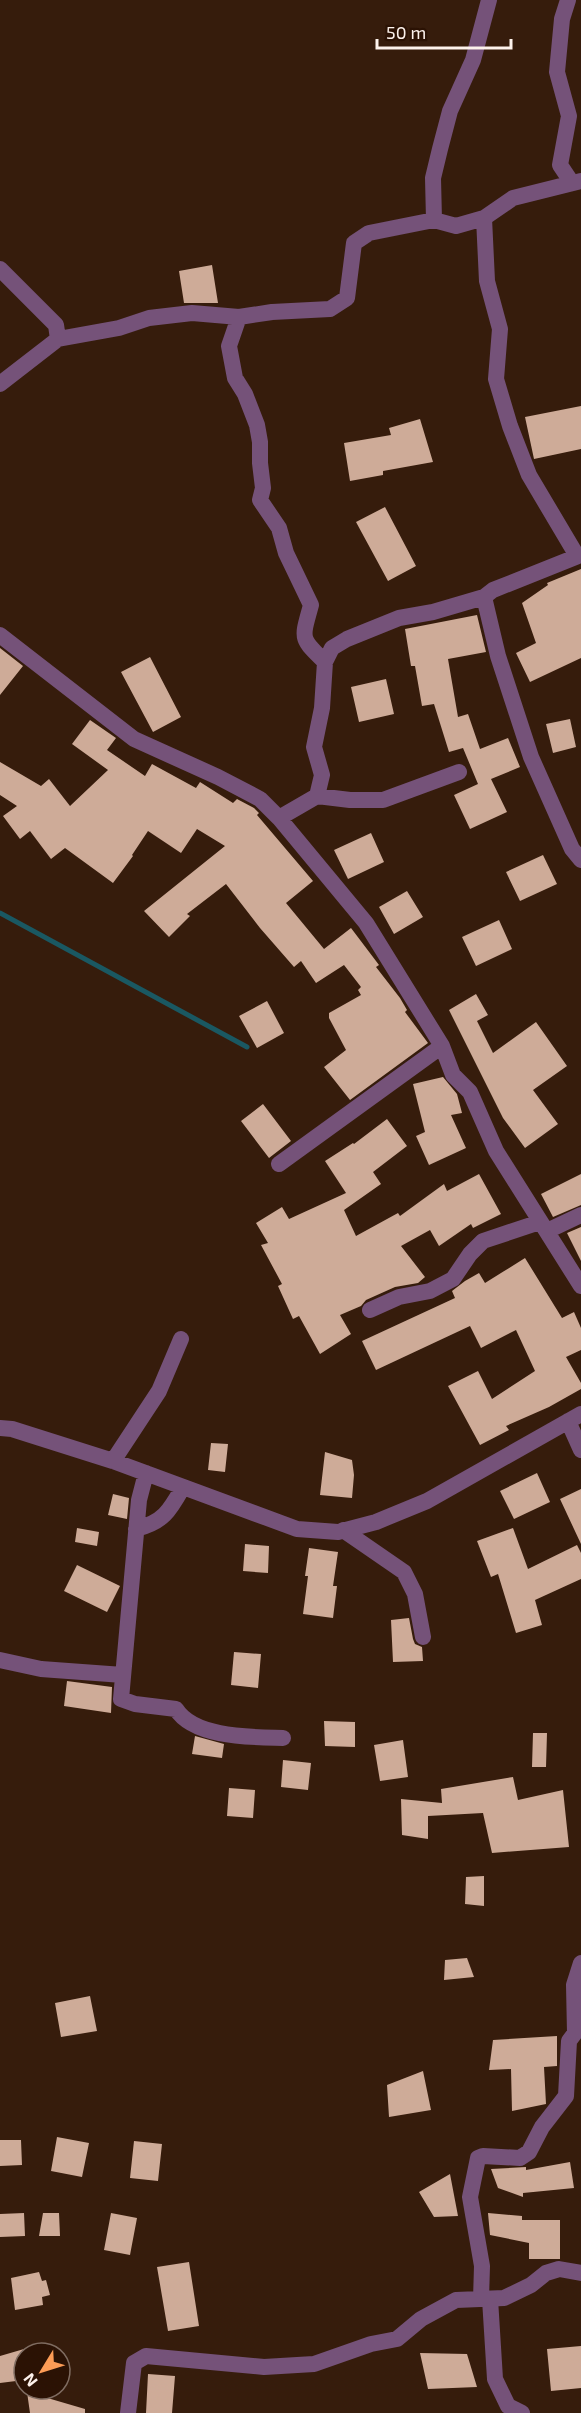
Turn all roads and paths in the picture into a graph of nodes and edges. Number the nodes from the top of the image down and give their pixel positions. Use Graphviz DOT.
graph roads {
  1 [pos="489,0"];
  2 [pos="568,0"];
  3 [pos="576,182"];
  4 [pos="484,218"];
  5 [pos="434,220"];
  6 [pos="0,269"];
  7 [pos="239,318"];
  8 [pos="58,339"];
  9 [pos="0,384"];
  10 [pos="579,556"];
  11 [pos="484,597"];
  12 [pos="0,635"];
  13 [pos="325,662"];
  14 [pos="459,772"];
  15 [pos="317,796"];
  16 [pos="279,818"];
  17 [pos="581,861"];
  18 [pos="442,1046"];
  19 [pos="279,1164"];
  20 [pos="581,1215"];
  21 [pos="544,1226"];
  22 [pos="581,1286"];
  23 [pos="370,1310"];
  24 [pos="181,1339"];
  25 [pos="575,1418"];
  26 [pos="0,1428"];
  27 [pos="581,1450"];
  28 [pos="113,1461"];
  29 [pos="146,1473"];
  30 [pos="183,1487"];
  31 [pos="136,1529"];
  32 [pos="344,1530"];
  33 [pos="423,1637"];
  34 [pos="0,1660"];
  35 [pos="123,1675"];
  36 [pos="283,1738"];
  37 [pos="581,1963"];
  38 [pos="581,2273"];
  39 [pos="485,2299"];
  40 [pos="517,2412"];
  41 [pos="128,2413"];
  1 -- 5 [label="street"];
  2 -- 3 [label="street"];
  3 -- 4 [label="street"];
  4 -- 5 [label="street"];
  4 -- 10 [label="street"];
  5 -- 7 [label="street"];
  6 -- 8 [label="street"];
  7 -- 8 [label="street"];
  7 -- 13 [label="street"];
  8 -- 9 [label="street"];
  10 -- 11 [label="street"];
  11 -- 13 [label="street"];
  11 -- 17 [label="street"];
  12 -- 16 [label="street"];
  13 -- 15 [label="street"];
  14 -- 15 [label="street"];
  15 -- 16 [label="street"];
  16 -- 18 [label="street"];
  18 -- 19 [label="street"];
  18 -- 21 [label="street"];
  20 -- 21 [label="street"];
  21 -- 22 [label="street"];
  21 -- 23 [label="street"];
  24 -- 28 [label="street"];
  25 -- 27 [label="street"];
  25 -- 32 [label="street"];
  26 -- 28 [label="street"];
  28 -- 29 [label="street"];
  29 -- 30 [label="street"];
  29 -- 31 [label="street"];
  30 -- 31 [label="street"];
  30 -- 32 [label="street"];
  31 -- 35 [label="street"];
  32 -- 33 [label="street"];
  34 -- 35 [label="street"];
  35 -- 36 [label="street"];
  37 -- 39 [label="street"];
  38 -- 39 [label="street"];
  39 -- 40 [label="street"];
  39 -- 41 [label="street"];
}
